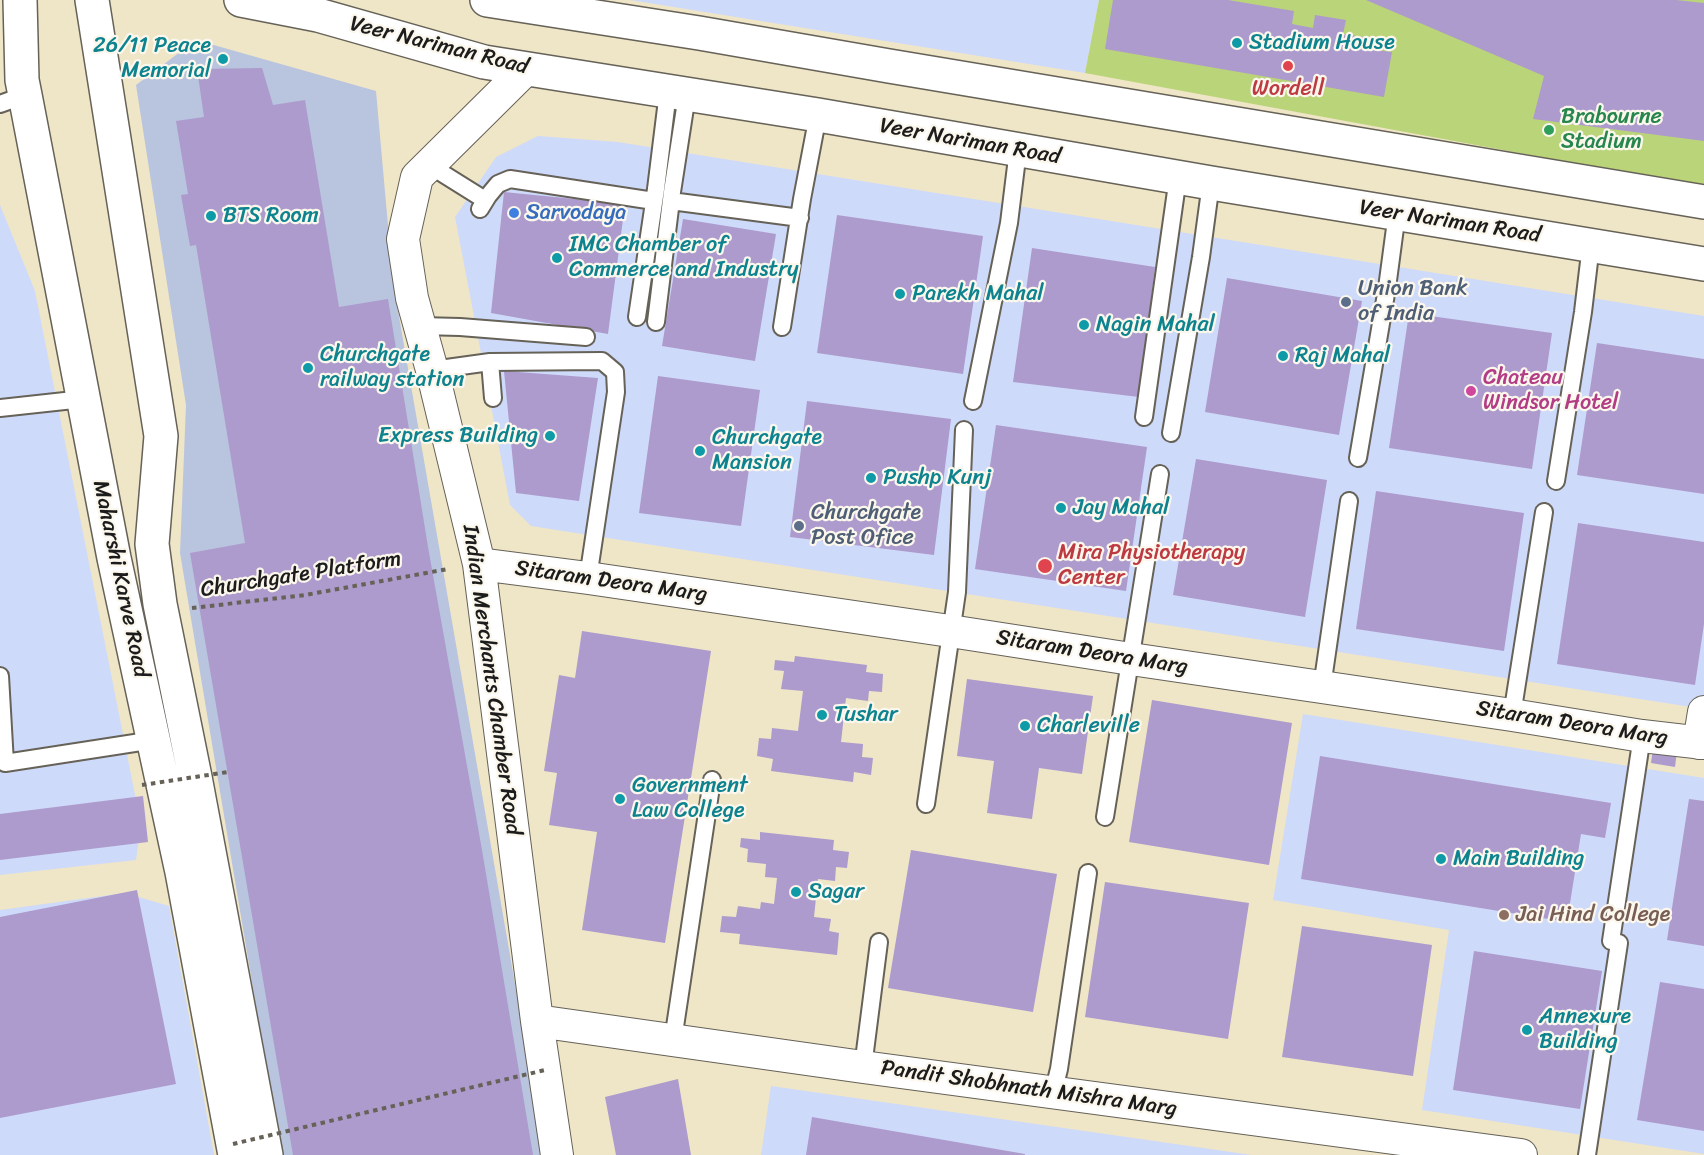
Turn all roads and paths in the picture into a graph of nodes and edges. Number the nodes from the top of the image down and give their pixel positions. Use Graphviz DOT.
graph roads {
  1 [pos="20,0"];
  2 [pos="92,0"];
  3 [pos="241,0"];
  4 [pos="487,0"];
  5 [pos="0,27"];
  6 [pos="526,69"];
  7 [pos="16,93"];
  8 [pos="677,93"];
  9 [pos="818,116"];
  10 [pos="1018,150"];
  11 [pos="429,165"];
  12 [pos="1178,177"];
  13 [pos="1211,183"];
  14 [pos="654,201"];
  15 [pos="671,201"];
  16 [pos="1704,202"];
  17 [pos="1397,213"];
  18 [pos="800,218"];
  19 [pos="1591,245"];
  20 [pos="1704,264"];
  21 [pos="637,317"];
  22 [pos="656,322"];
  23 [pos="420,326"];
  24 [pos="782,327"];
  25 [pos="586,337"];
  26 [pos="490,362"];
  27 [pos="432,370"];
  28 [pos="493,398"];
  29 [pos="83,399"];
  30 [pos="973,401"];
  31 [pos="0,408"];
  32 [pos="1144,417"];
  33 [pos="963,430"];
  34 [pos="1171,433"];
  35 [pos="1358,458"];
  36 [pos="1160,474"];
  37 [pos="1556,481"];
  38 [pos="1349,501"];
  39 [pos="1544,513"];
  40 [pos="479,564"];
  41 [pos="588,578"];
  42 [pos="162,613"];
  43 [pos="950,631"];
  44 [pos="1131,659"];
  45 [pos="0,676"];
  46 [pos="1322,687"];
  47 [pos="1704,712"];
  48 [pos="1512,715"];
  49 [pos="1642,736"];
  50 [pos="154,740"];
  51 [pos="1702,743"];
  52 [pos="228,772"];
  53 [pos="195,777"];
  54 [pos="712,780"];
  55 [pos="153,783"];
  56 [pos="926,804"];
  57 [pos="1105,817"];
  58 [pos="1088,873"];
  59 [pos="879,942"];
  60 [pos="537,1021"];
  61 [pos="673,1040"];
  62 [pos="863,1067"];
  63 [pos="545,1071"];
  64 [pos="1053,1093"];
  65 [pos="249,1148"];
  66 [pos="557,1155"];
  67 [pos="1521,1155"];
  68 [pos="1587,1155"];
  1 -- 7 [label="main road, Maharshi Karve Road"];
  2 -- 42 [label="main road, Maharshi Karve Road"];
  3 -- 6 [label="main road, Veer Nariman Road"];
  4 -- 16 [label="main road"];
  5 -- 7 [label="main road"];
  6 -- 8 [label="main road, Veer Nariman Road"];
  6 -- 11 [label="street, Indian Merchants Chamber Road"];
  7 -- 29 [label="main road, Maharshi Karve Road"];
  8 -- 9 [label="main road, Veer Nariman Road"];
  8 -- 14 [label="lane"];
  8 -- 15 [label="lane"];
  9 -- 10 [label="main road, Veer Nariman Road"];
  9 -- 18 [label="lane"];
  10 -- 12 [label="main road, Veer Nariman Road"];
  10 -- 30 [label="lane"];
  11 -- 14 [label="lane"];
  11 -- 23 [label="street, Indian Merchants Chamber Road"];
  12 -- 13 [label="main road, Veer Nariman Road"];
  12 -- 32 [label="lane"];
  13 -- 17 [label="main road, Veer Nariman Road"];
  13 -- 34 [label="lane"];
  14 -- 21 [label="lane"];
  15 -- 18 [label="lane"];
  15 -- 22 [label="lane"];
  17 -- 19 [label="main road, Veer Nariman Road"];
  17 -- 35 [label="lane"];
  18 -- 24 [label="lane"];
  19 -- 20 [label="main road, Veer Nariman Road"];
  19 -- 37 [label="lane"];
  23 -- 25 [label="lane"];
  23 -- 27 [label="street, Indian Merchants Chamber Road"];
  26 -- 27 [label="lane"];
  26 -- 28 [label="lane"];
  26 -- 41 [label="lane"];
  27 -- 40 [label="street, Indian Merchants Chamber Road"];
  29 -- 31 [label="lane"];
  29 -- 50 [label="main road, Maharshi Karve Road"];
  33 -- 43 [label="lane"];
  36 -- 44 [label="lane"];
  38 -- 46 [label="lane"];
  39 -- 48 [label="lane"];
  40 -- 41 [label="street, Sitaram Deora Marg"];
  40 -- 42 [label="path, Churchgate Platform"];
  40 -- 60 [label="street, Indian Merchants Chamber Road"];
  41 -- 43 [label="street, Sitaram Deora Marg"];
  42 -- 53 [label="main road, Maharshi Karve Road"];
  43 -- 44 [label="street, Sitaram Deora Marg"];
  43 -- 56 [label="lane"];
  44 -- 46 [label="street, Sitaram Deora Marg"];
  44 -- 57 [label="lane"];
  45 -- 50 [label="lane"];
  46 -- 48 [label="street, Sitaram Deora Marg"];
  47 -- 51 [label="street"];
  48 -- 49 [label="street, Sitaram Deora Marg"];
  49 -- 51 [label="street, Sitaram Deora Marg"];
  49 -- 68 [label="lane"];
  50 -- 55 [label="main road, Maharshi Karve Road"];
  52 -- 53 [label="path, bridge"];
  53 -- 55 [label="path, bridge"];
  53 -- 65 [label="main road, Maharshi Karve Road"];
  54 -- 61 [label="lane"];
  55 -- 65 [label="main road, Maharshi Karve Road"];
  58 -- 64 [label="lane"];
  59 -- 62 [label="lane"];
  60 -- 61 [label="street, Pandit Shobhnath Mishra Marg"];
  60 -- 63 [label="street, Indian Merchants Chamber Road"];
  61 -- 62 [label="street, Pandit Shobhnath Mishra Marg"];
  62 -- 64 [label="street, Pandit Shobhnath Mishra Marg"];
  63 -- 65 [label="path, bridge"];
  63 -- 66 [label="street, Indian Merchants Chamber Road"];
  64 -- 67 [label="street, Pandit Shobhnath Mishra Marg"];
}
